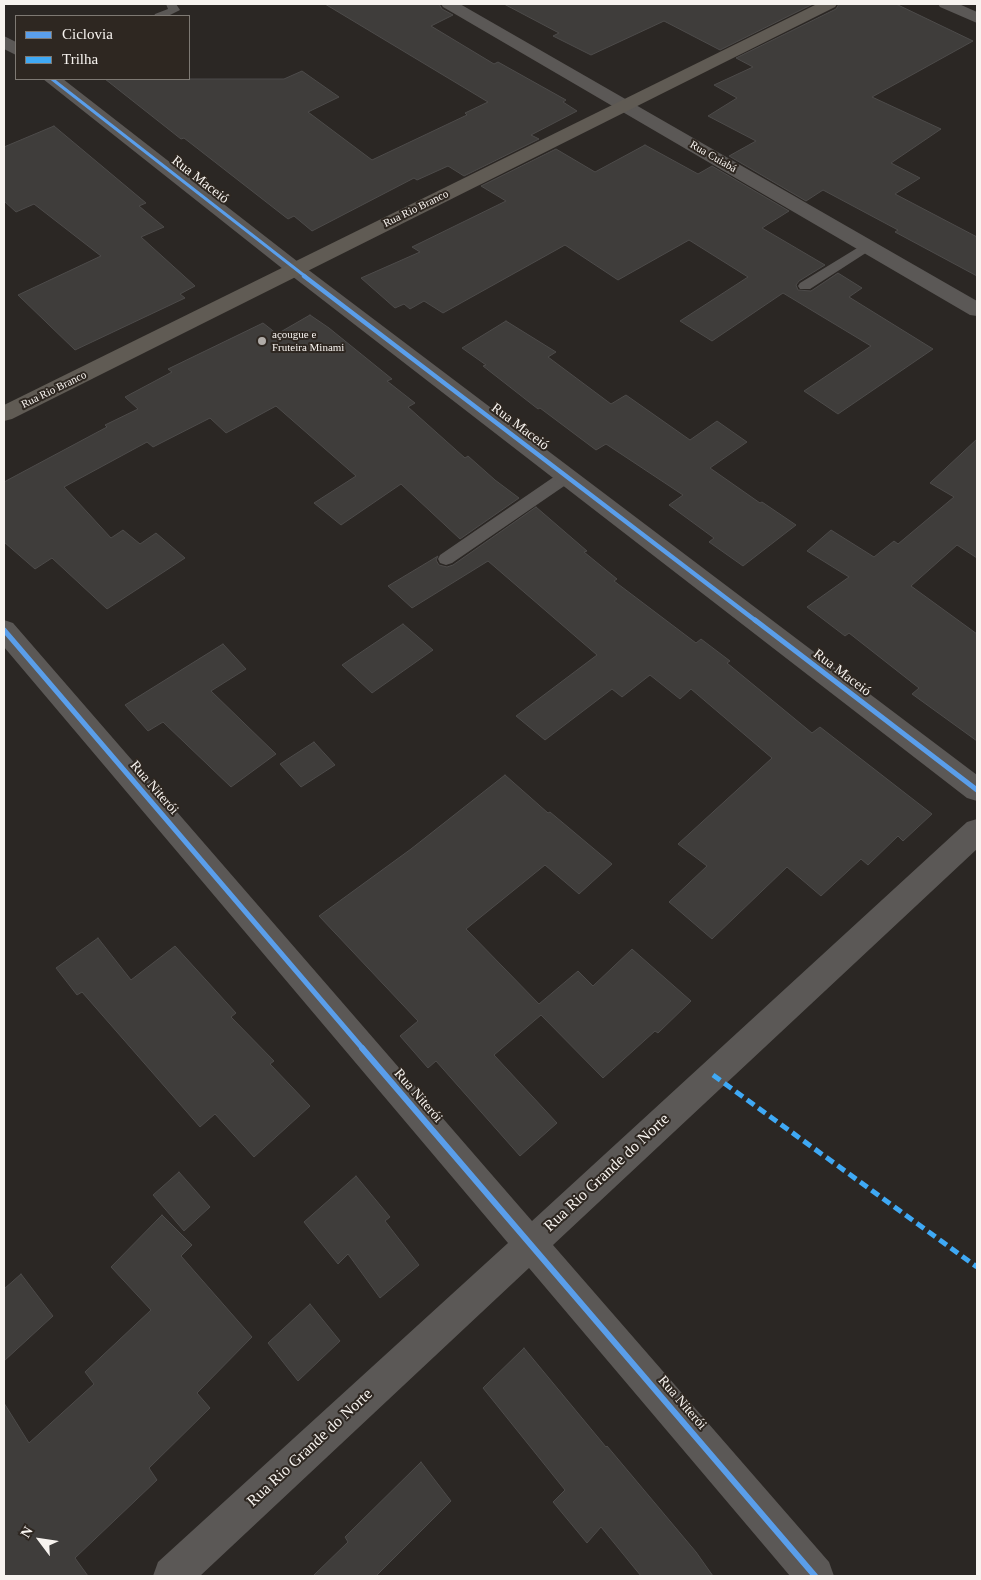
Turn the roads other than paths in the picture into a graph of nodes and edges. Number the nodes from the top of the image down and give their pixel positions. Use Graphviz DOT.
graph roads {
  1 [pos="170,4"];
  2 [pos="449,4"];
  3 [pos="829,4"];
  4 [pos="946,4"];
  5 [pos="161,15"];
  6 [pos="977,18"];
  7 [pos="4,41"];
  8 [pos="15,49"];
  9 [pos="53,80"];
  10 [pos="625,105"];
  11 [pos="866,246"];
  12 [pos="295,269"];
  13 [pos="805,286"];
  14 [pos="977,310"];
  15 [pos="4,414"];
  16 [pos="567,476"];
  17 [pos="446,559"];
  18 [pos="4,630"];
  19 [pos="977,790"];
  20 [pos="977,831"];
  21 [pos="530,1244"];
  22 [pos="172,1576"];
  23 [pos="815,1576"];
  1 -- 5 [label="lane"];
  2 -- 10 [label="street, Rua Cuiabá"];
  3 -- 10 [label="street, Rua Rio Branco"];
  4 -- 6 [label="street"];
  7 -- 8 [label="street"];
  9 -- 12 [label="street, Rua Maceió"];
  10 -- 11 [label="street, Rua Cuiabá"];
  10 -- 12 [label="street, Rua Rio Branco"];
  11 -- 13 [label="lane"];
  11 -- 14 [label="street, Rua Cuiabá"];
  12 -- 15 [label="street, Rua Rio Branco"];
  12 -- 16 [label="street, Rua Maceió"];
  16 -- 17 [label="lane"];
  16 -- 19 [label="street, Rua Maceió"];
  18 -- 21 [label="street, Rua Niterói"];
  20 -- 21 [label="street, Rua Rio Grande do Norte"];
  21 -- 22 [label="street, Rua Rio Grande do Norte"];
  21 -- 23 [label="street, Rua Niterói"];
}
